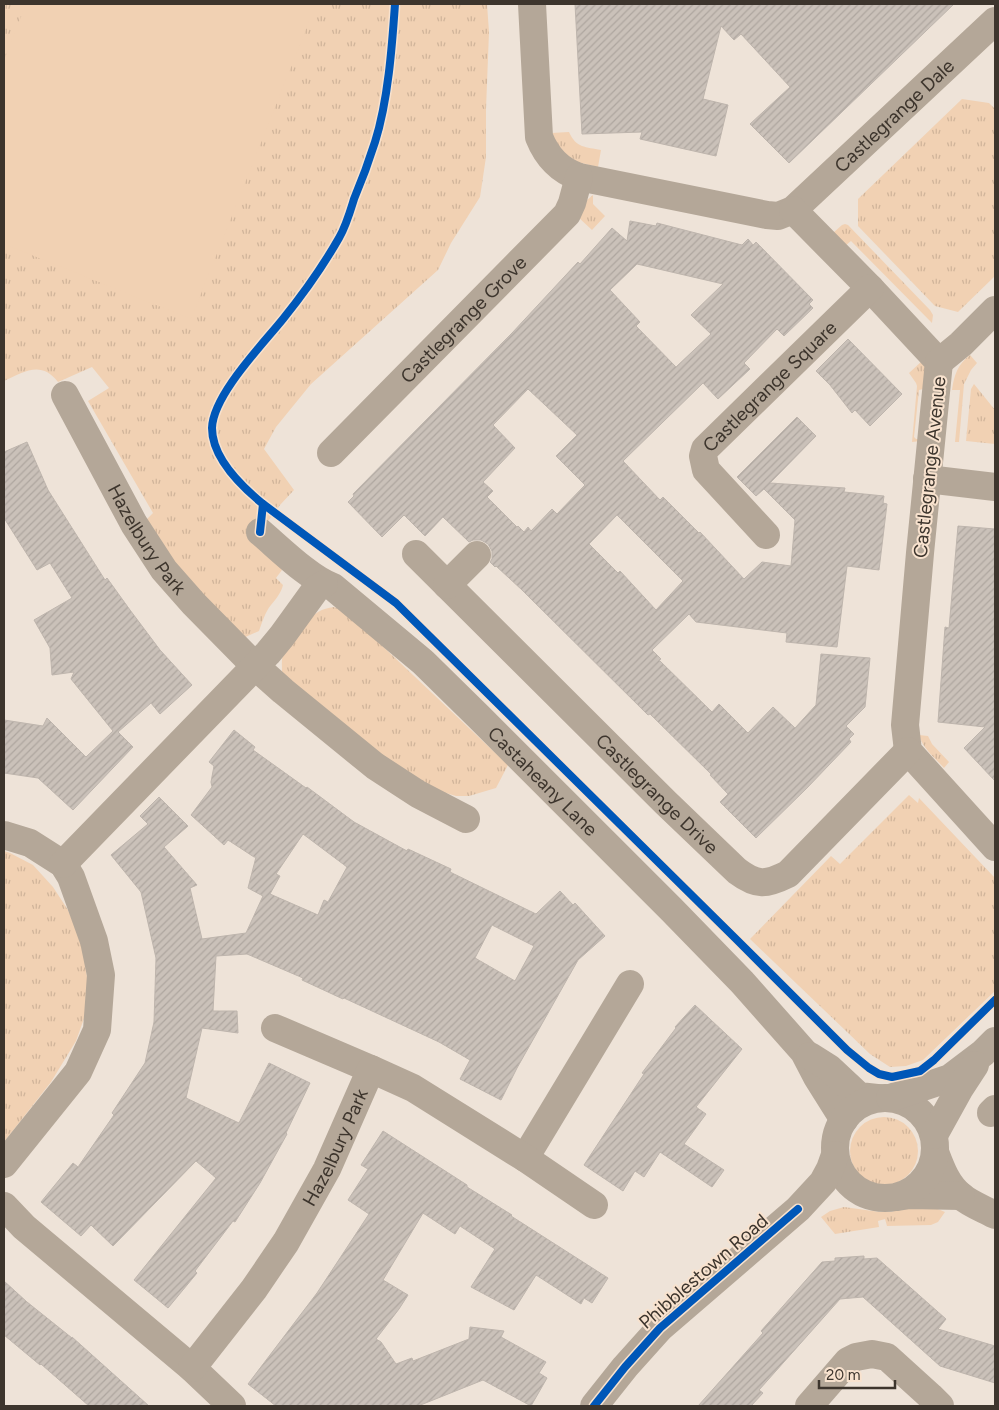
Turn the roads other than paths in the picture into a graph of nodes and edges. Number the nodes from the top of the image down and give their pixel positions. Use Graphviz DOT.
graph roads {
  1 [pos="532,4"];
  2 [pos="990,35"];
  3 [pos="579,177"];
  4 [pos="793,210"];
  5 [pos="870,288"];
  6 [pos="995,310"];
  7 [pos="939,362"];
  8 [pos="65,395"];
  9 [pos="331,453"];
  10 [pos="928,479"];
  11 [pos="995,487"];
  12 [pos="260,532"];
  13 [pos="766,535"];
  14 [pos="416,554"];
  15 [pos="477,555"];
  16 [pos="324,584"];
  17 [pos="447,585"];
  18 [pos="256,666"];
  19 [pos="908,751"];
  20 [pos="466,819"];
  21 [pos="4,835"];
  22 [pos="995,847"];
  23 [pos="63,864"];
  24 [pos="630,984"];
  25 [pos="275,1028"];
  26 [pos="989,1047"];
  27 [pos="804,1052"];
  28 [pos="371,1069"];
  29 [pos="883,1098"];
  30 [pos="844,1120"];
  31 [pos="935,1144"];
  32 [pos="835,1155"];
  33 [pos="525,1158"];
  34 [pos="4,1164"];
  35 [pos="868,1195"];
  36 [pos="961,1196"];
  37 [pos="897,1197"];
  38 [pos="594,1205"];
  39 [pos="4,1206"];
  40 [pos="798,1209"];
  41 [pos="995,1215"];
  42 [pos="192,1368"];
  43 [pos="232,1406"];
  44 [pos="594,1406"];
  45 [pos="809,1406"];
  46 [pos="940,1406"];
  1 -- 3 [label="street"];
  2 -- 4 [label="street, Castlegrange Dale"];
  3 -- 4 [label="street"];
  3 -- 9 [label="street, Castlegrange Grove"];
  4 -- 5 [label="street, Castlegrange Avenue"];
  5 -- 7 [label="street, Castlegrange Avenue"];
  5 -- 13 [label="street, Castlegrange Square"];
  6 -- 7 [label="street"];
  7 -- 10 [label="street, Castlegrange Avenue"];
  8 -- 18 [label="street, Hazelbury Park"];
  10 -- 11 [label="street"];
  10 -- 19 [label="street, Castlegrange Avenue"];
  12 -- 16 [label="street, Castaheany Lane"];
  14 -- 17 [label="street, Castlegrange Drive"];
  15 -- 17 [label="street"];
  16 -- 18 [label="street"];
  16 -- 27 [label="street, Castaheany Lane"];
  17 -- 19 [label="street, Castlegrange Drive"];
  18 -- 20 [label="street, Hazelbury Park"];
  18 -- 23 [label="street"];
  19 -- 22 [label="street"];
  21 -- 23 [label="street"];
  23 -- 34 [label="street"];
  24 -- 33 [label="street"];
  25 -- 28 [label="street"];
  26 -- 29 [label="street"];
  26 -- 31 [label="street"];
  27 -- 29 [label="street, Castaheany Lane"];
  27 -- 30 [label="street, Castaheany Lane"];
  28 -- 33 [label="street, Hazelbury Park"];
  28 -- 42 [label="street, Hazelbury Park"];
  29 -- 30 [label="street"];
  29 -- 31 [label="street"];
  30 -- 32 [label="street"];
  31 -- 36 [label="street"];
  31 -- 37 [label="street"];
  32 -- 35 [label="street"];
  32 -- 40 [label="street, Phibblestown Road"];
  33 -- 38 [label="street, Hazelbury Park"];
  35 -- 37 [label="street"];
  35 -- 40 [label="street, Phibblestown Road"];
  36 -- 37 [label="street"];
  36 -- 41 [label="street"];
  39 -- 42 [label="street"];
  40 -- 44 [label="street, Phibblestown Road"];
  42 -- 43 [label="street"];
  45 -- 46 [label="street"];
}
